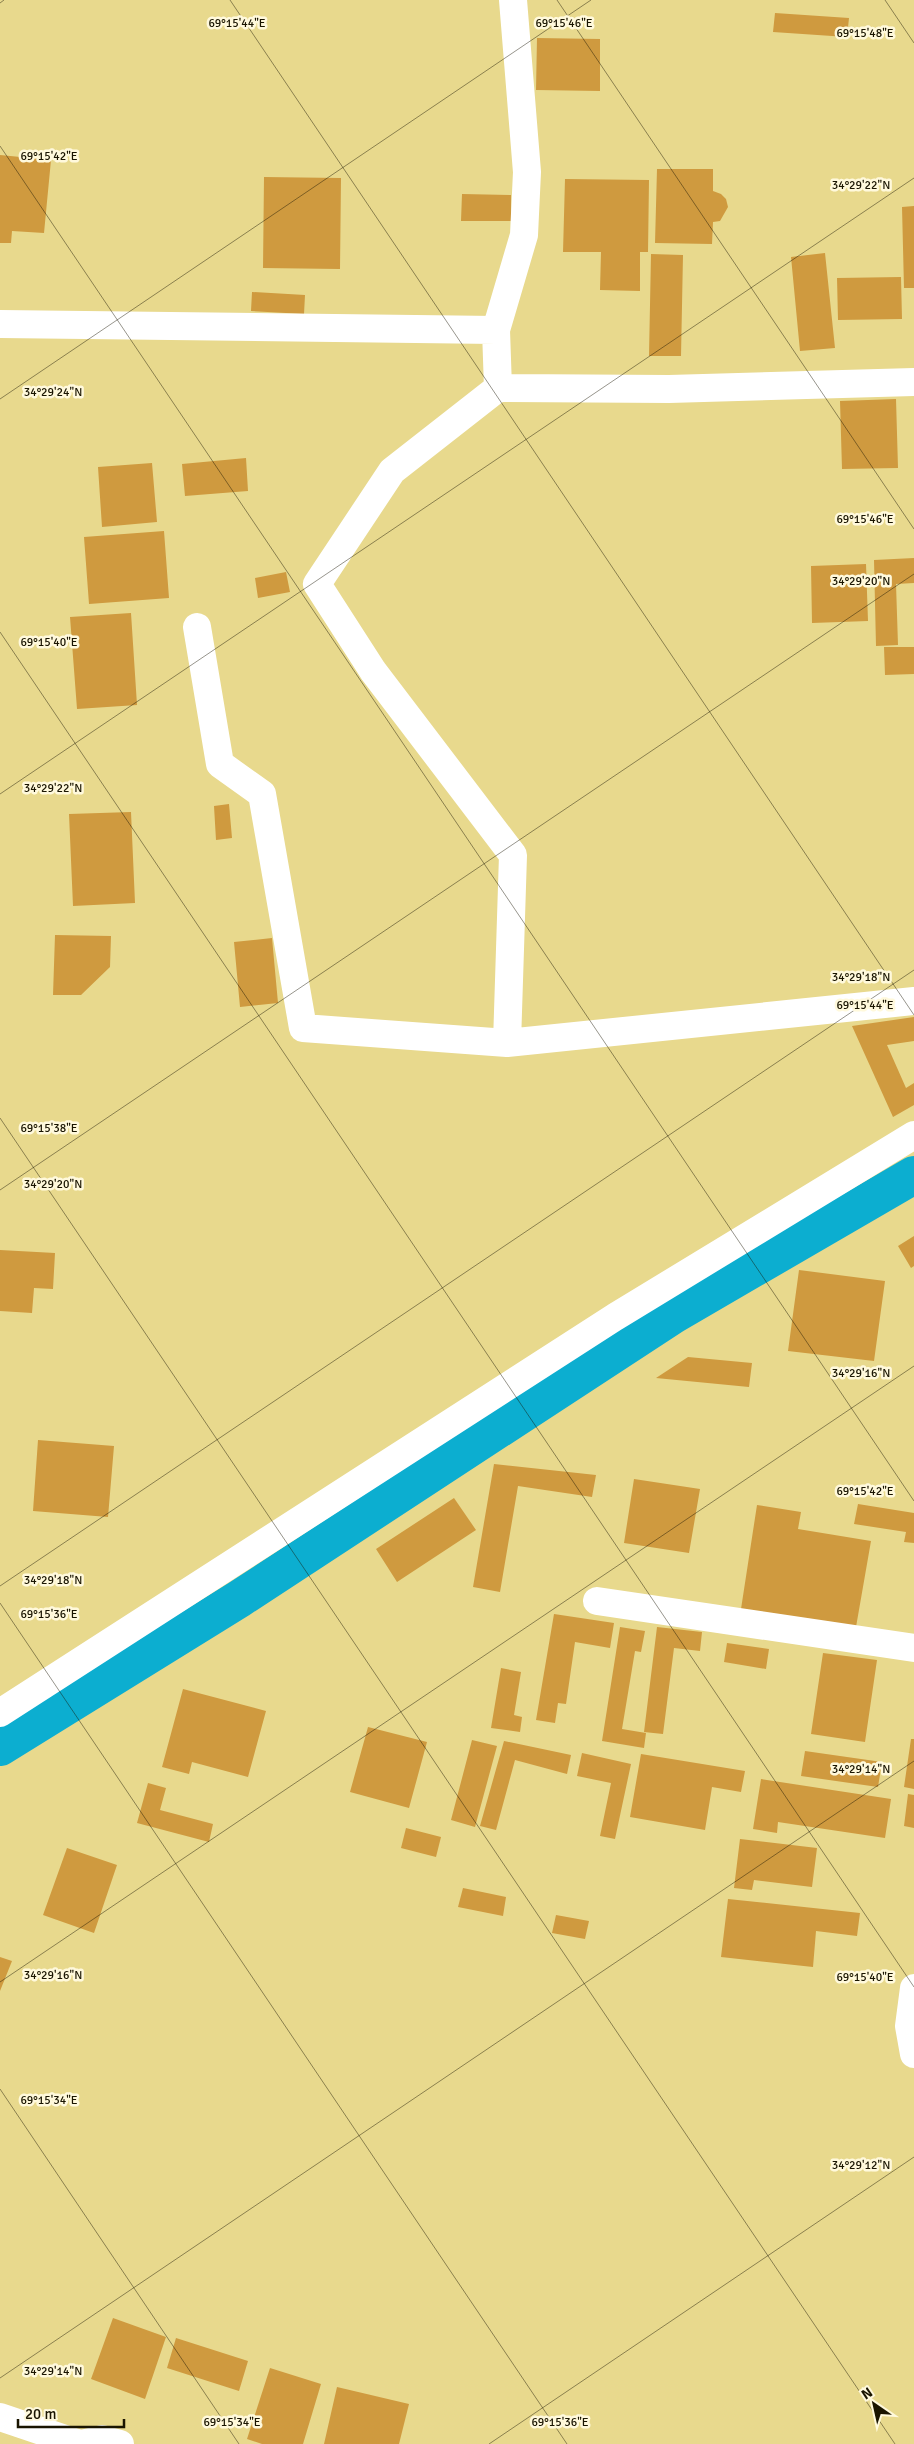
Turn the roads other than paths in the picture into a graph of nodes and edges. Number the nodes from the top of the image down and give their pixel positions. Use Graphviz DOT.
graph roads {
  1 [pos="513,0"];
  2 [pos="0,324"];
  3 [pos="496,330"];
  4 [pos="914,382"];
  5 [pos="498,388"];
  6 [pos="196,626"];
  7 [pos="914,1002"];
  8 [pos="507,1043"];
  9 [pos="914,1135"];
  10 [pos="596,1601"];
  11 [pos="914,1648"];
  12 [pos="0,1712"];
  13 [pos="914,1988"];
  14 [pos="914,2054"];
  15 [pos="0,2416"];
  16 [pos="80,2444"];
  17 [pos="120,2444"];
  1 -- 3 [label="street"];
  2 -- 3 [label="street"];
  3 -- 5 [label="street"];
  4 -- 5 [label="street"];
  5 -- 8 [label="street"];
  6 -- 8 [label="street"];
  7 -- 8 [label="street"];
  9 -- 12 [label="street"];
  10 -- 11 [label="street"];
  13 -- 14 [label="street"];
  15 -- 16 [label="street"];
  16 -- 17 [label="street"];
}
